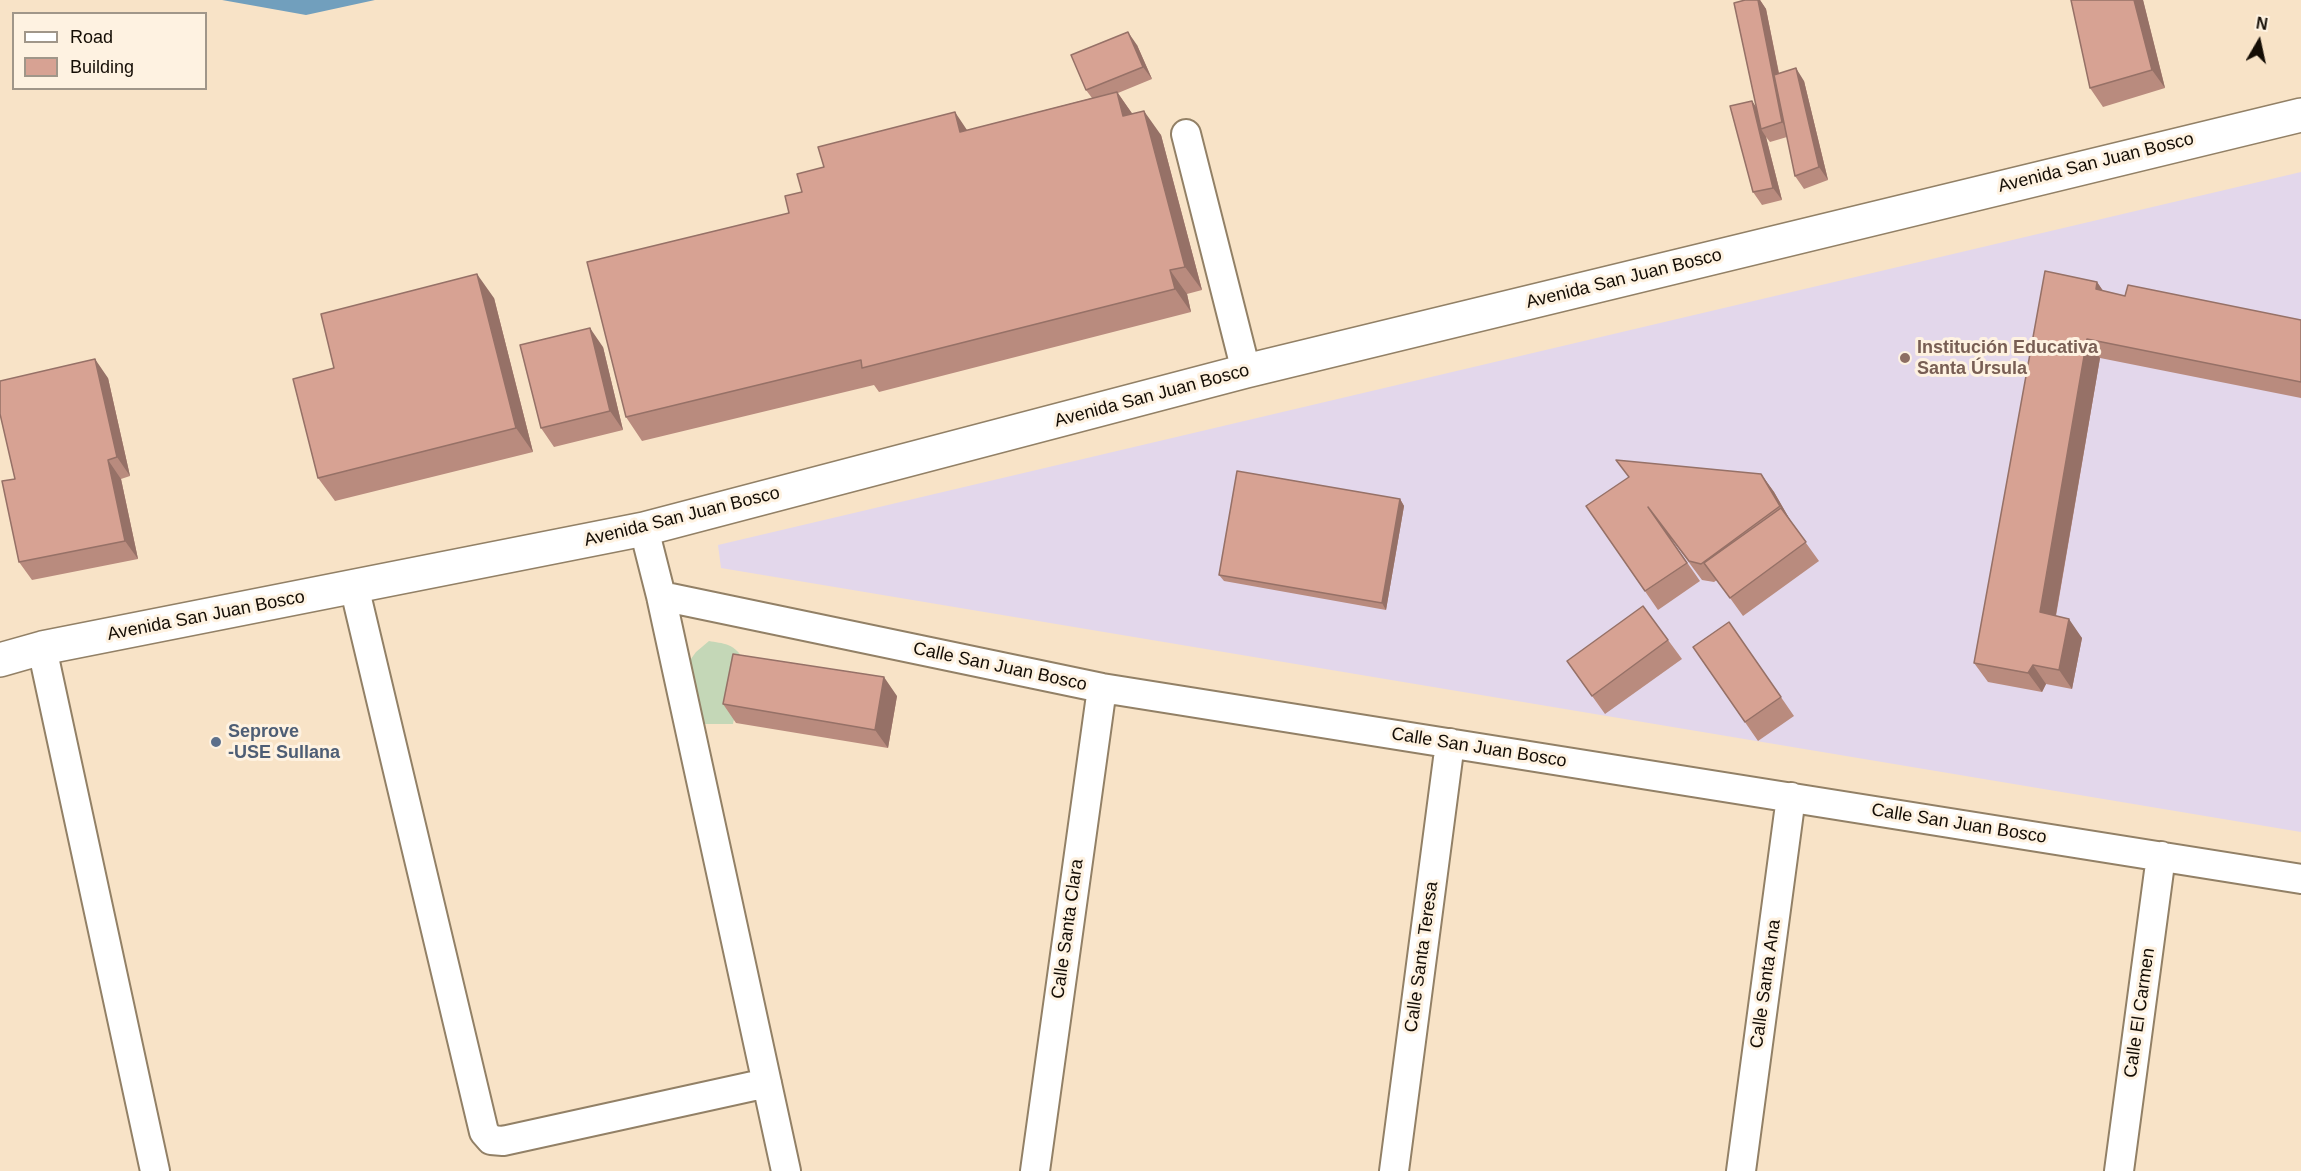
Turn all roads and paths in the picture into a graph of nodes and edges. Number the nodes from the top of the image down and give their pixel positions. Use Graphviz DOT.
graph roads {
  1 [pos="2301,115"];
  2 [pos="1186,134"];
  3 [pos="1246,371"];
  4 [pos="644,529"];
  5 [pos="354,586"];
  6 [pos="662,596"];
  7 [pos="42,648"];
  8 [pos="0,660"];
  9 [pos="1102,688"];
  10 [pos="1450,743"];
  11 [pos="1791,797"];
  12 [pos="2161,856"];
  13 [pos="2301,879"];
  14 [pos="767,1083"];
  15 [pos="155,1171"];
  16 [pos="786,1171"];
  17 [pos="1035,1171"];
  18 [pos="1394,1171"];
  19 [pos="1742,1171"];
  20 [pos="2119,1171"];
  1 -- 3 [label="street, Avenida San Juan Bosco"];
  2 -- 3 [label="street"];
  3 -- 4 [label="street, Avenida San Juan Bosco"];
  4 -- 5 [label="street, Avenida San Juan Bosco"];
  4 -- 6 [label="street"];
  5 -- 7 [label="street, Avenida San Juan Bosco"];
  5 -- 14 [label="street"];
  6 -- 9 [label="street, Calle San Juan Bosco"];
  6 -- 14 [label="street"];
  7 -- 8 [label="street, Avenida San Juan Bosco"];
  7 -- 15 [label="street"];
  9 -- 10 [label="street, Calle San Juan Bosco"];
  9 -- 17 [label="street, Calle Santa Clara"];
  10 -- 11 [label="street, Calle San Juan Bosco"];
  10 -- 18 [label="street, Calle Santa Teresa"];
  11 -- 12 [label="street, Calle San Juan Bosco"];
  11 -- 19 [label="street, Calle Santa Ana"];
  12 -- 13 [label="street, Calle San Juan Bosco"];
  12 -- 20 [label="street, Calle El Carmen"];
  14 -- 16 [label="street"];
}
